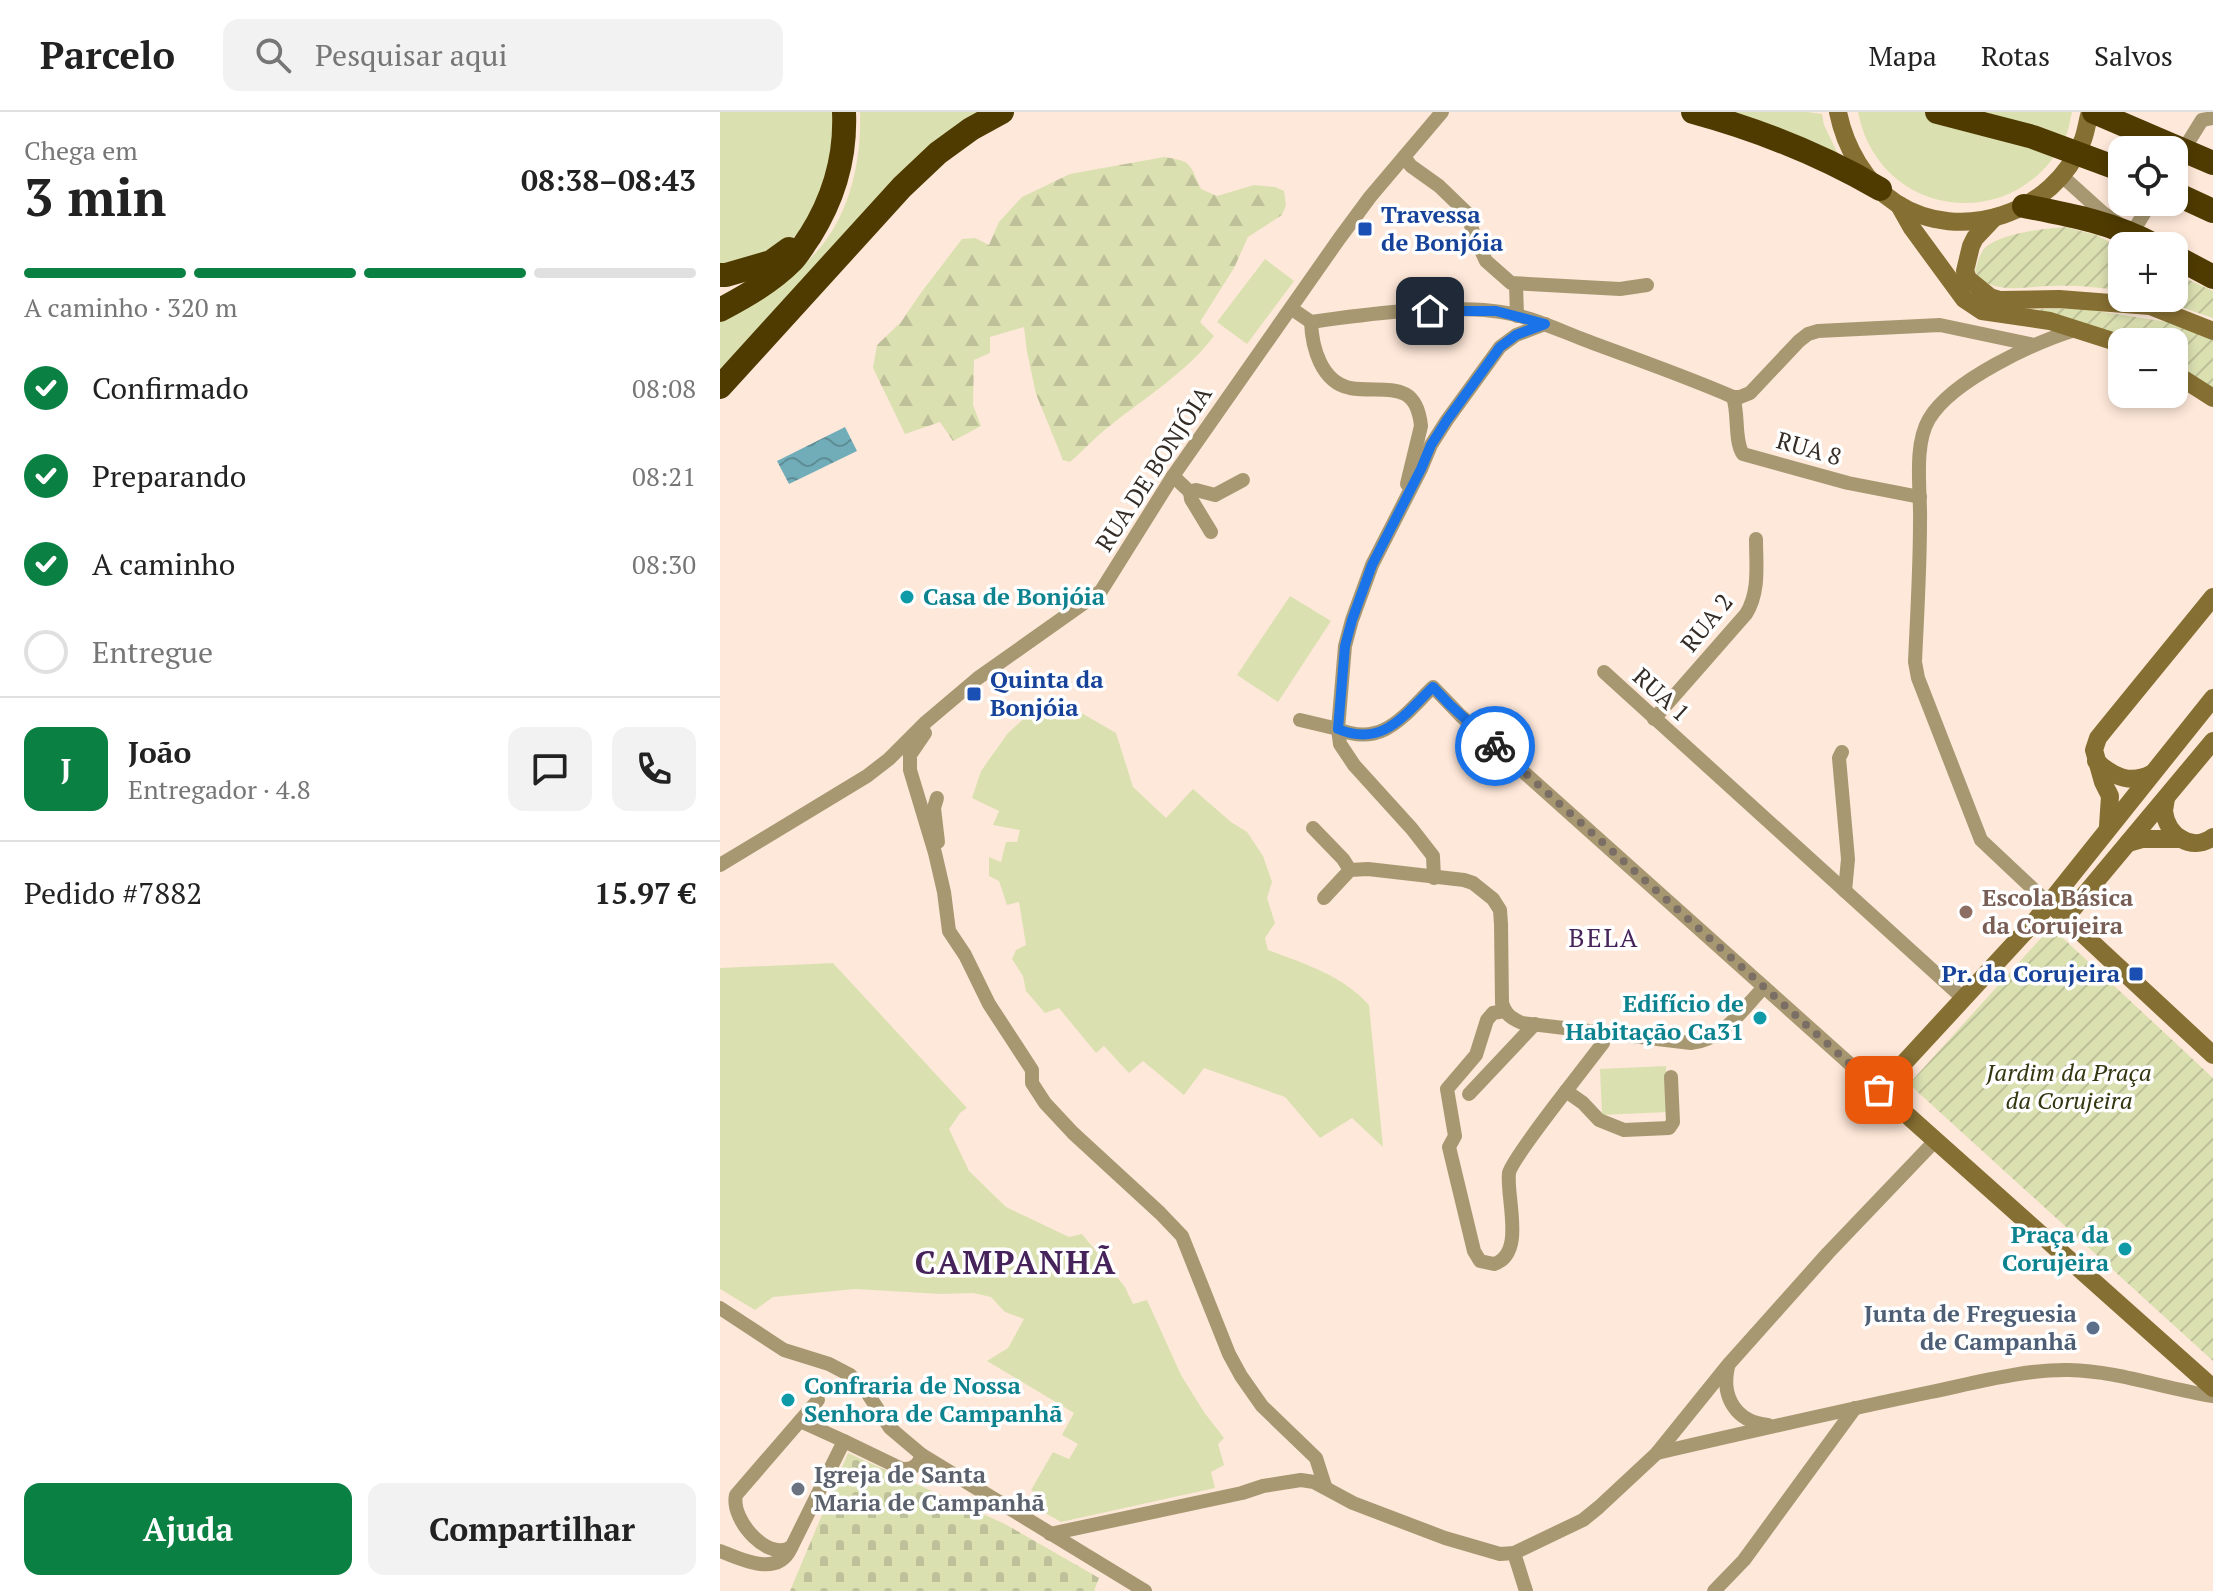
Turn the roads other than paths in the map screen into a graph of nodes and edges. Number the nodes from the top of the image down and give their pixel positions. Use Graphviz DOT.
graph roads {
  1 [pos="844,112"];
  2 [pos="1002,112"];
  3 [pos="1442,112"];
  4 [pos="1693,112"];
  5 [pos="1838,112"];
  6 [pos="1937,112"];
  7 [pos="2092,112"];
  8 [pos="2213,118"];
  9 [pos="2188,142"];
  10 [pos="1404,157"];
  11 [pos="2208,161"];
  12 [pos="2108,165"];
  13 [pos="2062,176"];
  14 [pos="1880,189"];
  15 [pos="2188,200"];
  16 [pos="1899,205"];
  17 [pos="2024,206"];
  18 [pos="2213,211"];
  19 [pos="1993,219"];
  20 [pos="818,224"];
  21 [pos="2129,232"];
  22 [pos="2131,232"];
  23 [pos="2188,264"];
  24 [pos="720,275"];
  25 [pos="2213,277"];
  26 [pos="1516,284"];
  27 [pos="1647,285"];
  28 [pos="1292,309"];
  29 [pos="720,310"];
  30 [pos="1517,316"];
  31 [pos="1311,322"];
  32 [pos="1545,324"];
  33 [pos="2078,329"];
  34 [pos="2213,331"];
  35 [pos="2108,339"];
  36 [pos="2034,345"];
  37 [pos="2188,382"];
  38 [pos="720,387"];
  39 [pos="1733,397"];
  40 [pos="2213,398"];
  41 [pos="1173,476"];
  42 [pos="1243,480"];
  43 [pos="1190,492"];
  44 [pos="1920,497"];
  45 [pos="1399,512"];
  46 [pos="1211,532"];
  47 [pos="1756,539"];
  48 [pos="2213,597"];
  49 [pos="1604,672"];
  50 [pos="2213,698"];
  51 [pos="1654,719"];
  52 [pos="1300,720"];
  53 [pos="926,722"];
  54 [pos="1338,729"];
  55 [pos="2213,741"];
  56 [pos="1842,752"];
  57 [pos="2096,761"];
  58 [pos="2151,774"];
  59 [pos="937,798"];
  60 [pos="2166,798"];
  61 [pos="1313,828"];
  62 [pos="2107,829"];
  63 [pos="2213,837"];
  64 [pos="2182,839"];
  65 [pos="2128,843"];
  66 [pos="720,865"];
  67 [pos="938,867"];
  68 [pos="1350,870"];
  69 [pos="1434,878"];
  70 [pos="1845,891"];
  71 [pos="1324,898"];
  72 [pos="2048,903"];
  73 [pos="2066,917"];
  74 [pos="1764,987"];
  75 [pos="1964,999"];
  76 [pos="1504,1011"];
  77 [pos="1535,1024"];
  78 [pos="1606,1032"];
  79 [pos="2213,1055"];
  80 [pos="1671,1077"];
  81 [pos="1879,1090"];
  82 [pos="1566,1091"];
  83 [pos="1469,1094"];
  84 [pos="1935,1141"];
  85 [pos="720,1308"];
  86 [pos="1728,1365"];
  87 [pos="2213,1388"];
  88 [pos="2213,1396"];
  89 [pos="818,1400"];
  90 [pos="1855,1408"];
  91 [pos="800,1421"];
  92 [pos="1777,1426"];
  93 [pos="844,1441"];
  94 [pos="1657,1453"];
  95 [pos="922,1455"];
  96 [pos="1325,1486"];
  97 [pos="1050,1534"];
  98 [pos="792,1546"];
  99 [pos="720,1551"];
  100 [pos="1514,1553"];
  101 [pos="1145,1591"];
  102 [pos="1526,1591"];
  103 [pos="1714,1591"];
  1 -- 20 [label="highway"];
  2 -- 38 [label="highway"];
  3 -- 10 [label="street, RUA DE BONJÓIA"];
  4 -- 14 [label="highway"];
  5 -- 14 [label="main road"];
  6 -- 12 [label="highway"];
  7 -- 11 [label="highway"];
  7 -- 13 [label="main road"];
  8 -- 9 [label="street"];
  10 -- 26 [label="street"];
  10 -- 28 [label="street, RUA DE BONJÓIA"];
  13 -- 17 [label="main road"];
  13 -- 22 [label="street"];
  14 -- 16 [label="main road"];
  15 -- 18 [label="highway"];
  16 -- 19 [label="main road"];
  16 -- 33 [label="main road"];
  17 -- 19 [label="main road"];
  17 -- 21 [label="highway"];
  19 -- 34 [label="main road"];
  20 -- 24 [label="highway"];
  20 -- 29 [label="highway"];
  23 -- 25 [label="highway"];
  26 -- 27 [label="street"];
  26 -- 30 [label="street"];
  28 -- 31 [label="street"];
  28 -- 41 [label="street, RUA DE BONJÓIA"];
  30 -- 31 [label="street"];
  30 -- 32 [label="street"];
  31 -- 45 [label="street"];
  32 -- 39 [label="street"];
  32 -- 45 [label="street"];
  33 -- 35 [label="main road"];
  33 -- 36 [label="street"];
  36 -- 39 [label="street"];
  36 -- 44 [label="street"];
  37 -- 40 [label="main road"];
  39 -- 44 [label="street, RUA 8"];
  41 -- 43 [label="street"];
  41 -- 53 [label="street, RUA DE BONJÓIA"];
  42 -- 43 [label="street"];
  43 -- 46 [label="street"];
  44 -- 72 [label="street"];
  45 -- 54 [label="street"];
  47 -- 51 [label="street, RUA 2"];
  48 -- 57 [label="main road"];
  49 -- 51 [label="street, RUA 1"];
  50 -- 58 [label="main road"];
  51 -- 70 [label="street, RUA 1"];
  52 -- 54 [label="street"];
  53 -- 66 [label="street, RUA DE BONJÓIA"];
  53 -- 67 [label="street"];
  54 -- 69 [label="street"];
  54 -- 74 [label="street"];
  55 -- 60 [label="main road"];
  56 -- 70 [label="street"];
  57 -- 58 [label="main road"];
  57 -- 62 [label="main road"];
  58 -- 62 [label="main road"];
  59 -- 67 [label="street"];
  60 -- 64 [label="main road"];
  60 -- 65 [label="main road"];
  61 -- 68 [label="street"];
  62 -- 72 [label="main road"];
  63 -- 64 [label="main road"];
  64 -- 65 [label="main road"];
  65 -- 73 [label="main road"];
  67 -- 96 [label="street"];
  68 -- 69 [label="street"];
  68 -- 71 [label="street"];
  69 -- 76 [label="street"];
  70 -- 75 [label="street, RUA 1"];
  72 -- 73 [label="main road"];
  72 -- 75 [label="main road"];
  73 -- 79 [label="main road"];
  74 -- 78 [label="street"];
  74 -- 81 [label="street"];
  75 -- 81 [label="main road"];
  76 -- 77 [label="street"];
  76 -- 82 [label="street"];
  77 -- 78 [label="street"];
  77 -- 83 [label="street"];
  78 -- 82 [label="street"];
  80 -- 82 [label="street"];
  81 -- 84 [label="main road"];
  84 -- 86 [label="street"];
  84 -- 87 [label="main road"];
  85 -- 95 [label="street"];
  86 -- 92 [label="street"];
  86 -- 94 [label="street"];
  88 -- 90 [label="street"];
  89 -- 91 [label="street"];
  90 -- 92 [label="street"];
  90 -- 103 [label="street"];
  91 -- 93 [label="street"];
  91 -- 98 [label="street"];
  92 -- 94 [label="street"];
  93 -- 95 [label="street"];
  93 -- 98 [label="street"];
  94 -- 100 [label="street"];
  95 -- 97 [label="street"];
  96 -- 97 [label="street"];
  96 -- 100 [label="street"];
  97 -- 101 [label="street"];
  98 -- 99 [label="street"];
  100 -- 102 [label="street"];
}
